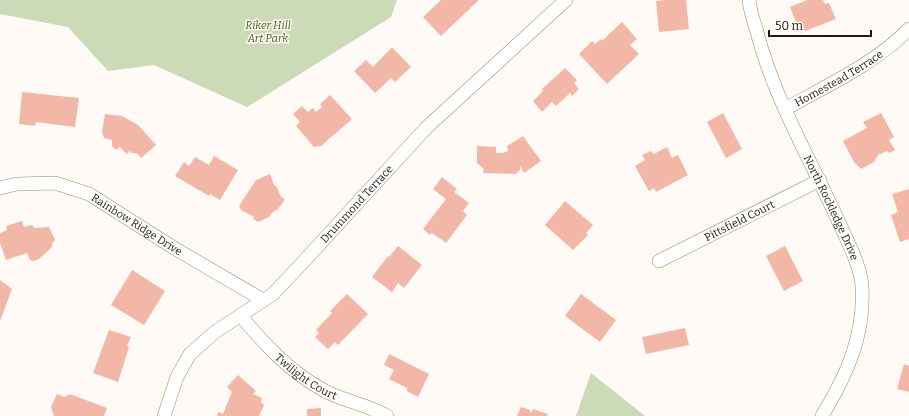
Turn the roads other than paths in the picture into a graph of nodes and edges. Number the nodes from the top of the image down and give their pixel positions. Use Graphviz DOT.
graph roads {
  1 [pos="566,0"];
  2 [pos="749,0"];
  3 [pos="909,29"];
  4 [pos="785,110"];
  5 [pos="820,180"];
  6 [pos="0,188"];
  7 [pos="659,261"];
  8 [pos="263,300"];
  9 [pos="240,315"];
  10 [pos="164,416"];
  11 [pos="387,416"];
  12 [pos="822,416"];
  1 -- 8 [label="street, Drummond Terrace"];
  2 -- 4 [label="street, North Rockledge Drive"];
  3 -- 4 [label="street, Homestead Terrace"];
  4 -- 5 [label="street, North Rockledge Drive"];
  5 -- 7 [label="street, Pittsfield Court"];
  5 -- 12 [label="street, North Rockledge Drive"];
  6 -- 8 [label="street, Rainbow Ridge Drive"];
  8 -- 9 [label="street, Drummond Terrace"];
  9 -- 10 [label="street, Drummond Terrace"];
  9 -- 11 [label="street, Twilight Court"];
}
